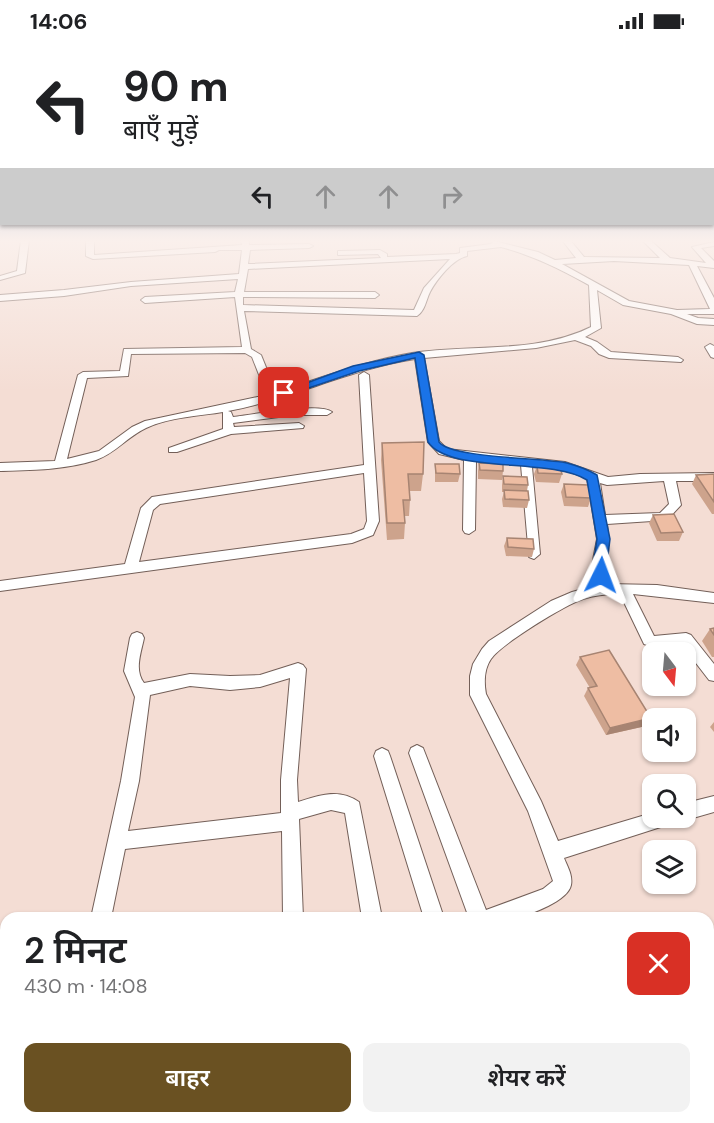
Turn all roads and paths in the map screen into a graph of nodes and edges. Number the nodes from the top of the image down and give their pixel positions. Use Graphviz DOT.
graph roads {
  1 [pos="83,290"];
  2 [pos="175,290"];
  3 [pos="240,290"];
  4 [pos="427,290"];
  5 [pos="593,290"];
  6 [pos="602,290"];
  7 [pos="706,290"];
  8 [pos="239,295"];
  9 [pos="375,295"];
  10 [pos="0,298"];
  11 [pos="145,300"];
  12 [pos="176,303"];
  13 [pos="240,308"];
  14 [pos="714,310"];
  15 [pos="673,312"];
  16 [pos="714,322"];
  17 [pos="578,338"];
  18 [pos="248,350"];
  19 [pos="419,355"];
  20 [pos="678,360"];
  21 [pos="364,375"];
  22 [pos="273,397"];
  23 [pos="327,412"];
  24 [pos="228,420"];
  25 [pos="299,426"];
  26 [pos="173,450"];
  27 [pos="470,457"];
  28 [pos="526,462"];
  29 [pos="60,464"];
  30 [pos="0,467"];
  31 [pos="370,468"];
  32 [pos="714,477"];
  33 [pos="593,478"];
  34 [pos="669,478"];
  35 [pos="600,520"];
  36 [pos="470,530"];
  37 [pos="534,554"];
  38 [pos="131,567"];
  39 [pos="0,586"];
  40 [pos="624,589"];
  41 [pos="601,590"];
  42 [pos="714,598"];
  43 [pos="137,638"];
  44 [pos="714,675"];
  45 [pos="142,690"];
  46 [pos="417,753"];
  47 [pos="382,756"];
  48 [pos="714,804"];
  49 [pos="696,809"];
  50 [pos="290,817"];
  51 [pos="642,825"];
  52 [pos="117,841"];
  53 [pos="553,852"];
  54 [pos="102,912"];
  55 [pos="292,912"];
  56 [pos="371,912"];
  57 [pos="432,912"];
  58 [pos="477,912"];
  59 [pos="505,912"];
  1 -- 10 [label="street"];
  2 -- 12 [label="street"];
  3 -- 8 [label="street"];
  4 -- 13 [label="street"];
  5 -- 17 [label="street"];
  6 -- 15 [label="street"];
  7 -- 14 [label="street"];
  8 -- 9 [label="street"];
  8 -- 12 [label="street"];
  8 -- 13 [label="street"];
  11 -- 12 [label="street"];
  13 -- 18 [label="street"];
  14 -- 15 [label="street"];
  15 -- 16 [label="street"];
  17 -- 19 [label="street"];
  17 -- 20 [label="street"];
  18 -- 22 [label="street"];
  18 -- 29 [label="street"];
  19 -- 22 [label="street"];
  19 -- 27 [label="street"];
  21 -- 31 [label="street"];
  22 -- 24 [label="street"];
  23 -- 24 [label="street"];
  24 -- 25 [label="street"];
  24 -- 26 [label="street"];
  24 -- 29 [label="street"];
  27 -- 28 [label="street"];
  27 -- 36 [label="street"];
  28 -- 33 [label="street"];
  28 -- 37 [label="street"];
  29 -- 30 [label="street"];
  31 -- 38 [label="street"];
  31 -- 38 [label="street"];
  32 -- 34 [label="street"];
  33 -- 34 [label="street"];
  33 -- 35 [label="street"];
  34 -- 35 [label="street"];
  35 -- 41 [label="street"];
  38 -- 39 [label="street"];
  40 -- 41 [label="street"];
  40 -- 42 [label="street"];
  40 -- 44 [label="street"];
  41 -- 53 [label="street"];
  43 -- 45 [label="street"];
  45 -- 50 [label="street"];
  45 -- 52 [label="street"];
  46 -- 58 [label="street"];
  47 -- 57 [label="street"];
  48 -- 49 [label="street"];
  50 -- 52 [label="street"];
  50 -- 55 [label="street"];
  50 -- 56 [label="street"];
  51 -- 53 [label="street"];
  52 -- 54 [label="street"];
  53 -- 59 [label="street"];
}
